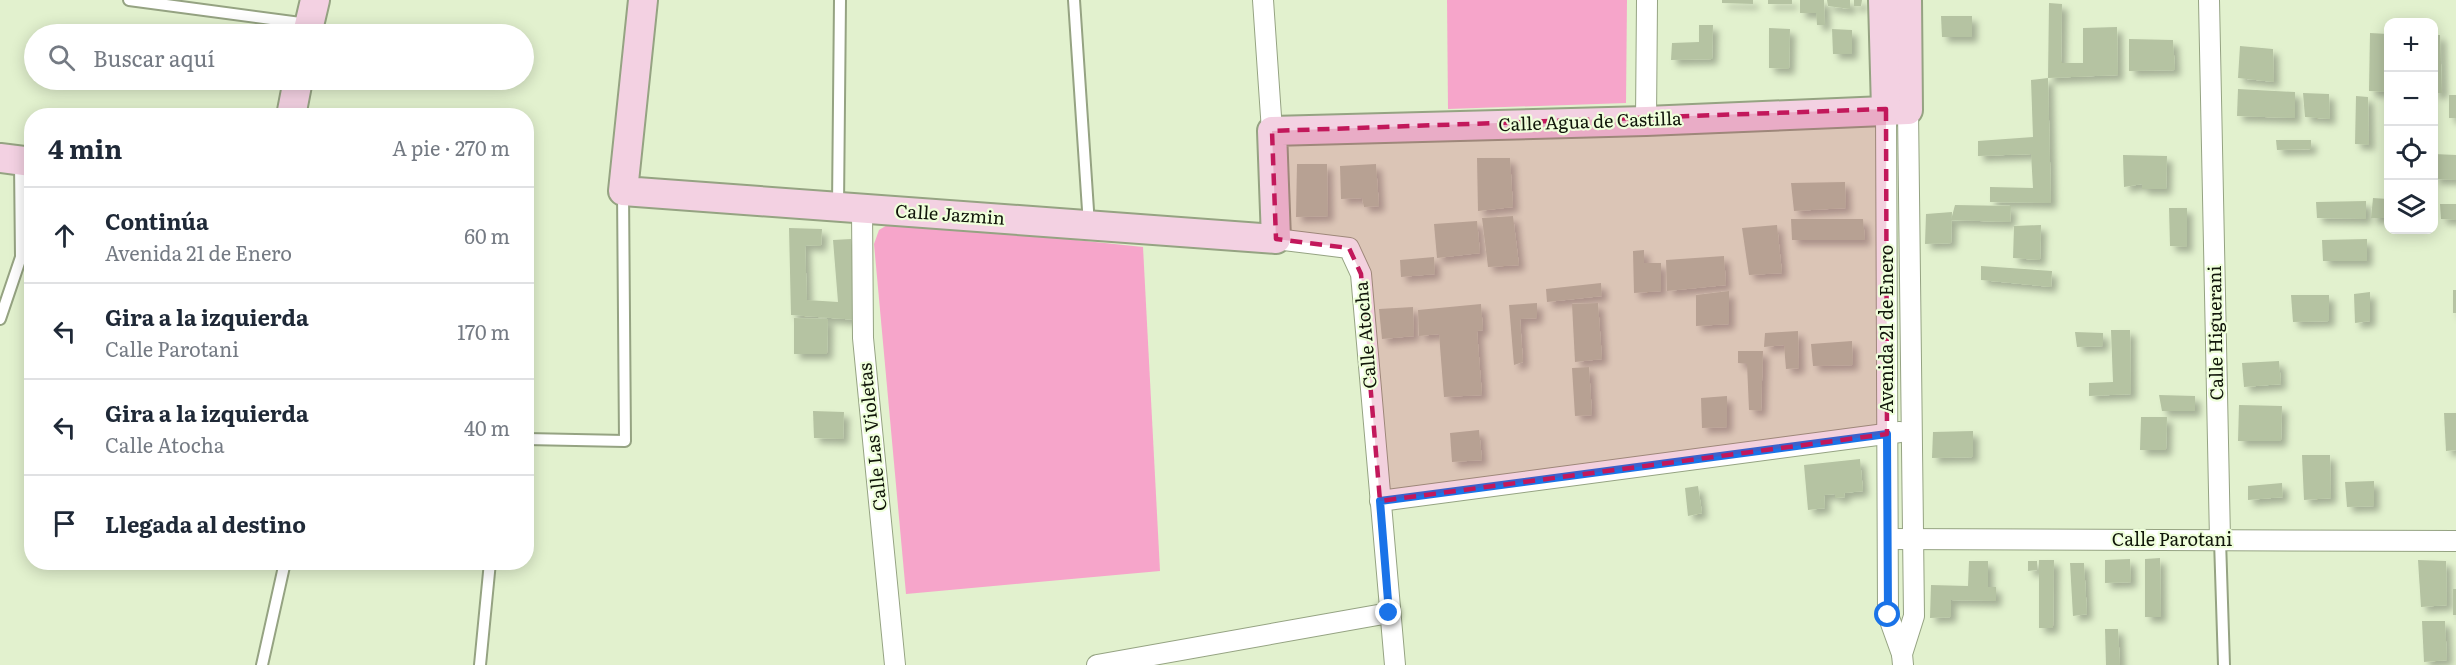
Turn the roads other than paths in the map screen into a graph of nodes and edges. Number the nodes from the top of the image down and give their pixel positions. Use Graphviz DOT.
graph roads {
  1 [pos="129,0"];
  2 [pos="643,0"];
  3 [pos="840,0"];
  4 [pos="1074,0"];
  5 [pos="1263,0"];
  6 [pos="1647,0"];
  7 [pos="1883,0"];
  8 [pos="1907,0"];
  9 [pos="2209,0"];
  10 [pos="310,20"];
  11 [pos="296,90"];
  12 [pos="293,108"];
  13 [pos="1897,110"];
  14 [pos="1646,121"];
  15 [pos="1272,131"];
  16 [pos="17,160"];
  17 [pos="623,191"];
  18 [pos="850,208"];
  19 [pos="1089,225"];
  20 [pos="1276,239"];
  21 [pos="0,320"];
  22 [pos="1912,430"];
  23 [pos="1887,434"];
  24 [pos="534,439"];
  25 [pos="1380,501"];
  26 [pos="1888,539"];
  27 [pos="1913,540"];
  28 [pos="2220,540"];
  29 [pos="2456,541"];
  30 [pos="283,570"];
  31 [pos="489,570"];
  32 [pos="1389,613"];
  33 [pos="1903,660"];
  34 [pos="262,665"];
  35 [pos="480,665"];
  36 [pos="895,665"];
  37 [pos="1097,665"];
  38 [pos="1395,665"];
  39 [pos="2224,665"];
  1 -- 10 [label="lane"];
  2 -- 17 [label="street"];
  3 -- 18 [label="lane, Calle Las Violetas"];
  4 -- 19 [label="lane"];
  5 -- 15 [label="street"];
  6 -- 14 [label="street"];
  7 -- 13 [label="street, Avenida 21 de Enero"];
  8 -- 13 [label="street, Avenida 21 de Enero"];
  9 -- 28 [label="street, Calle Higuerani"];
  11 -- 12 [label="street"];
  13 -- 14 [label="street, Calle Agua de Castilla"];
  13 -- 22 [label="street, Avenida 21 de Enero"];
  13 -- 23 [label="street, Avenida 21 de Enero"];
  14 -- 15 [label="street, Calle Agua de Castilla"];
  15 -- 20 [label="street"];
  16 -- 21 [label="lane"];
  17 -- 18 [label="street, Calle Jazmin"];
  17 -- 24 [label="lane"];
  18 -- 19 [label="street, Calle Jazmin"];
  18 -- 36 [label="street, Calle Las Violetas"];
  19 -- 20 [label="street, Calle Jazmin"];
  20 -- 25 [label="street, Calle Atocha"];
  22 -- 23 [label="street"];
  22 -- 27 [label="street, Avenida 21 de Enero"];
  23 -- 25 [label="street"];
  23 -- 26 [label="street, Avenida 21 de Enero"];
  25 -- 32 [label="street, Calle Atocha"];
  26 -- 27 [label="street, Calle Parotani"];
  26 -- 33 [label="street, Avenida 21 de Enero"];
  27 -- 28 [label="street, Calle Parotani"];
  27 -- 33 [label="street, Avenida 21 de Enero"];
  28 -- 29 [label="street, Calle Parotani"];
  28 -- 39 [label="lane, Calle Higuerani"];
  30 -- 34 [label="lane"];
  31 -- 35 [label="lane"];
  32 -- 37 [label="street"];
  32 -- 38 [label="street, Calle Atocha"];
}
